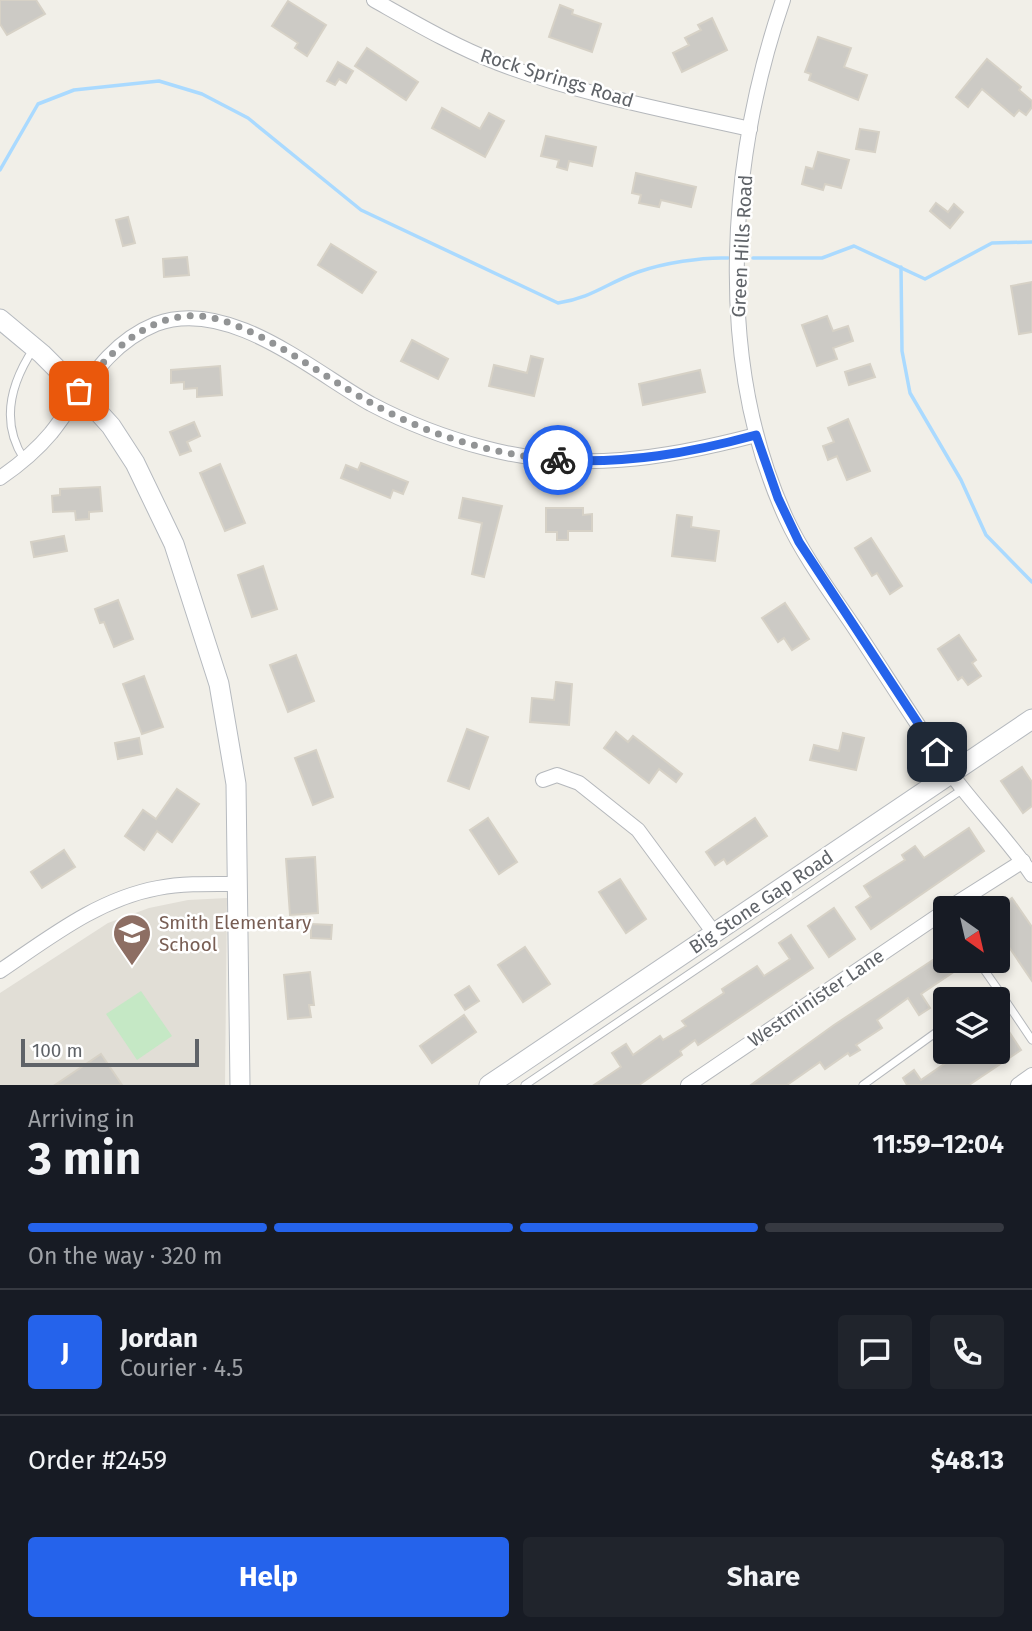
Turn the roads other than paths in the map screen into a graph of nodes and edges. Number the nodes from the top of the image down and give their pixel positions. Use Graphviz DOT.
graph roads {
  1 [pos="374,0"];
  2 [pos="783,0"];
  3 [pos="750,129"];
  4 [pos="0,319"];
  5 [pos="34,347"];
  6 [pos="79,391"];
  7 [pos="756,435"];
  8 [pos="25,460"];
  9 [pos="0,478"];
  10 [pos="1032,719"];
  11 [pos="542,780"];
  12 [pos="957,781"];
  13 [pos="1023,861"];
  14 [pos="1032,875"];
  15 [pos="239,884"];
  16 [pos="969,896"];
  17 [pos="933,920"];
  18 [pos="714,933"];
  19 [pos="0,971"];
  20 [pos="1010,1007"];
  21 [pos="933,1035"];
  22 [pos="1032,1040"];
  23 [pos="1032,1075"];
  24 [pos="240,1085"];
  25 [pos="489,1085"];
  26 [pos="525,1085"];
  27 [pos="688,1085"];
  28 [pos="863,1085"];
  29 [pos="1018,1085"];
  1 -- 3 [label="street, Rock Springs Road"];
  2 -- 3 [label="street, Green Hills Road"];
  3 -- 7 [label="street, Green Hills Road"];
  4 -- 5 [label="street"];
  5 -- 6 [label="street"];
  5 -- 8 [label="lane"];
  6 -- 7 [label="street"];
  6 -- 8 [label="street"];
  6 -- 15 [label="street"];
  7 -- 12 [label="street, Green Hills Road"];
  8 -- 9 [label="street"];
  10 -- 12 [label="street, Big Stone Gap Road"];
  11 -- 18 [label="street"];
  12 -- 13 [label="street, Green Hills Road"];
  12 -- 18 [label="street, Big Stone Gap Road"];
  12 -- 26 [label="lane"];
  13 -- 14 [label="street, Green Hills Road"];
  13 -- 16 [label="street, Westminister Lane"];
  15 -- 19 [label="street"];
  15 -- 24 [label="street"];
  17 -- 27 [label="street, Westminister Lane"];
  18 -- 25 [label="street, Big Stone Gap Road"];
  20 -- 22 [label="lane"];
  21 -- 28 [label="lane"];
  23 -- 29 [label="street"];
}
